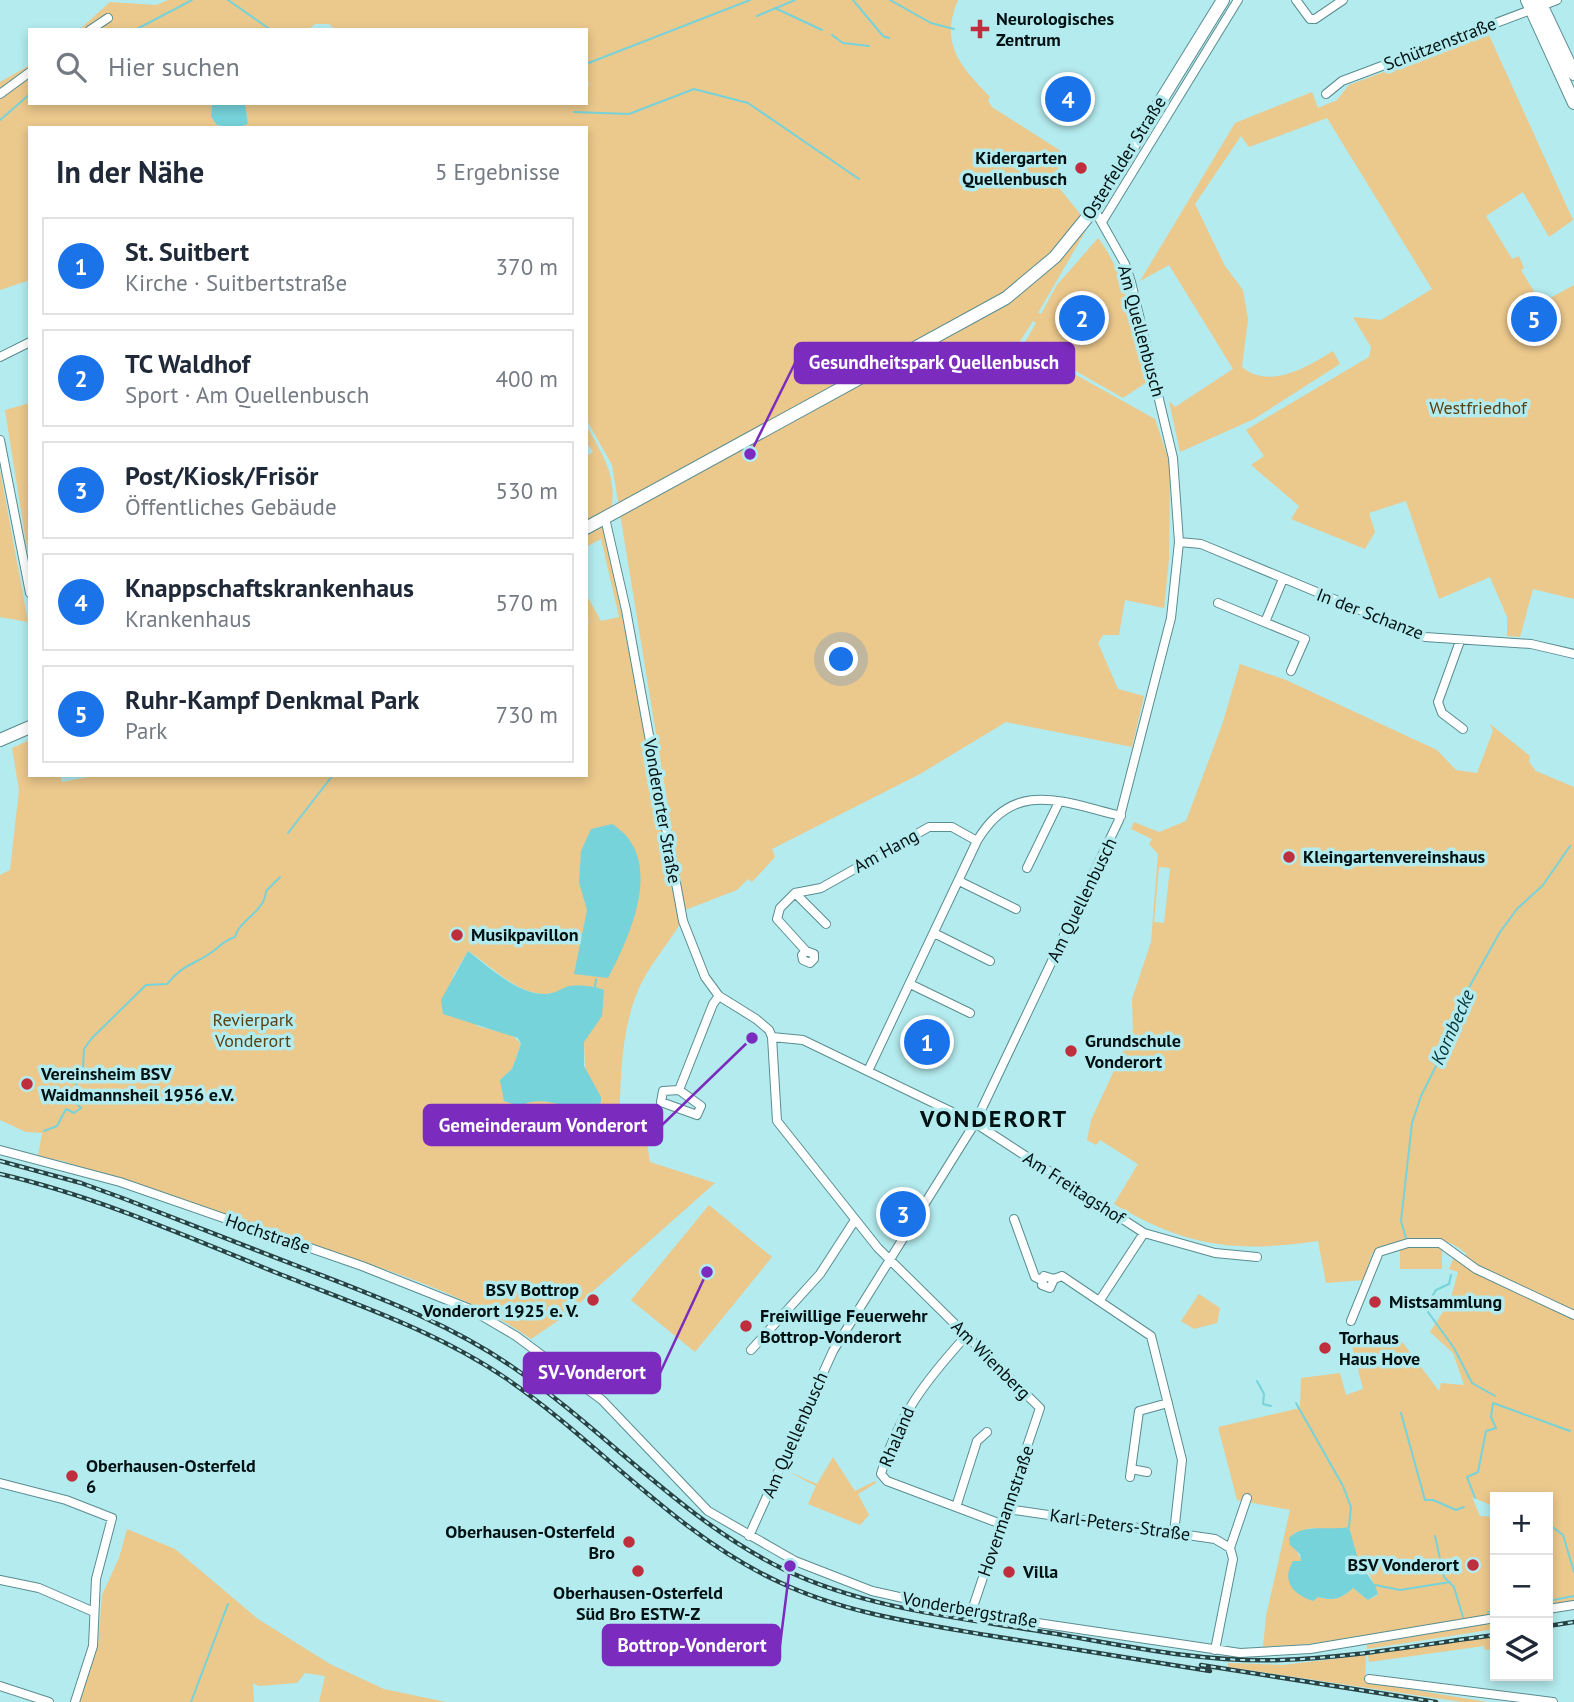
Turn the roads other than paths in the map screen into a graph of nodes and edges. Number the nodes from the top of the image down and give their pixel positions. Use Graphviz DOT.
graph roads {
  1 [pos="1223,0"];
  2 [pos="1296,0"];
  3 [pos="1343,0"];
  4 [pos="1557,0"];
  5 [pos="1237,1"];
  6 [pos="1535,4"];
  7 [pos="108,18"];
  8 [pos="93,28"];
  9 [pos="28,73"];
  10 [pos="1574,74"];
  11 [pos="1181,79"];
  12 [pos="0,94"];
  13 [pos="1326,94"];
  14 [pos="1574,103"];
  15 [pos="1094,209"];
  16 [pos="1102,222"];
  17 [pos="28,343"];
  18 [pos="0,357"];
  19 [pos="0,440"];
  20 [pos="605,518"];
  21 [pos="588,527"];
  22 [pos="1179,542"];
  23 [pos="1283,579"];
  24 [pos="28,583"];
  25 [pos="1218,603"];
  26 [pos="1265,622"];
  27 [pos="1460,641"];
  28 [pos="1574,654"];
  29 [pos="1291,671"];
  30 [pos="28,728"];
  31 [pos="1463,729"];
  32 [pos="0,740"];
  33 [pos="1059,802"];
  34 [pos="1121,816"];
  35 [pos="977,841"];
  36 [pos="1027,868"];
  37 [pos="959,881"];
  38 [pos="795,893"];
  39 [pos="1016,909"];
  40 [pos="825,924"];
  41 [pos="934,933"];
  42 [pos="806,951"];
  43 [pos="990,961"];
  44 [pos="910,985"];
  45 [pos="719,996"];
  46 [pos="970,1013"];
  47 [pos="772,1037"];
  48 [pos="868,1071"];
  49 [pos="679,1090"];
  50 [pos="975,1123"];
  51 [pos="0,1150"];
  52 [pos="1014,1219"];
  53 [pos="855,1220"];
  54 [pos="1144,1233"];
  55 [pos="1257,1256"];
  56 [pos="891,1262"];
  57 [pos="1100,1300"];
  58 [pos="1574,1315"];
  59 [pos="1351,1321"];
  60 [pos="967,1336"];
  61 [pos="526,1344"];
  62 [pos="751,1350"];
  63 [pos="1168,1403"];
  64 [pos="1040,1408"];
  65 [pos="987,1432"];
  66 [pos="1147,1472"];
  67 [pos="0,1483"];
  68 [pos="1247,1498"];
  69 [pos="956,1507"];
  70 [pos="1007,1509"];
  71 [pos="1001,1524"];
  72 [pos="1174,1533"];
  73 [pos="749,1536"];
  74 [pos="1230,1548"];
  75 [pos="0,1580"];
  76 [pos="1574,1605"];
  77 [pos="1553,1608"];
  78 [pos="94,1612"];
  79 [pos="971,1613"];
  80 [pos="1490,1619"];
  81 [pos="1215,1650"];
  82 [pos="1369,1679"];
  83 [pos="0,1686"];
  84 [pos="50,1702"];
  85 [pos="75,1702"];
  86 [pos="1553,1702"];
  1 -- 11 [label="main road, Osterfelder Straße"];
  2 -- 3 [label="street"];
  4 -- 6 [label="street, Schützenstraße"];
  5 -- 11 [label="street, Osterfelder Straße"];
  6 -- 10 [label="main road"];
  6 -- 13 [label="street, Schützenstraße"];
  6 -- 14 [label="main road"];
  7 -- 8 [label="street"];
  9 -- 12 [label="street"];
  11 -- 15 [label="main road, Osterfelder Straße"];
  11 -- 16 [label="street, Osterfelder Straße"];
  15 -- 16 [label="street, Am Quellenbusch"];
  15 -- 20 [label="main road, Osterfelder Straße"];
  16 -- 22 [label="street, Am Quellenbusch"];
  17 -- 18 [label="street"];
  19 -- 24 [label="street"];
  20 -- 21 [label="main road, Osterfelder Straße"];
  20 -- 45 [label="street, Vonderorter Straße"];
  22 -- 23 [label="street, In der Schanze"];
  22 -- 34 [label="street, Am Quellenbusch"];
  23 -- 26 [label="street"];
  23 -- 27 [label="street, In der Schanze"];
  25 -- 26 [label="street"];
  26 -- 29 [label="street"];
  27 -- 28 [label="street, In der Schanze"];
  27 -- 31 [label="street"];
  30 -- 32 [label="main road"];
  33 -- 34 [label="street"];
  33 -- 35 [label="street"];
  33 -- 36 [label="street"];
  34 -- 50 [label="street, Am Quellenbusch"];
  35 -- 37 [label="street"];
  35 -- 38 [label="street, Am Hang"];
  37 -- 39 [label="street"];
  37 -- 41 [label="street"];
  38 -- 40 [label="street"];
  38 -- 42 [label="street"];
  41 -- 43 [label="street"];
  41 -- 44 [label="street"];
  44 -- 46 [label="street"];
  44 -- 48 [label="street"];
  45 -- 47 [label="street"];
  45 -- 49 [label="street"];
  47 -- 48 [label="street, Am Freitagshof"];
  47 -- 53 [label="street, Am Wienberg"];
  48 -- 50 [label="street, Am Freitagshof"];
  49 -- 49 [label="street"];
  50 -- 54 [label="street, Am Freitagshof"];
  50 -- 56 [label="street, Am Quellenbusch"];
  51 -- 61 [label="street, Hochstraße"];
  52 -- 57 [label="street"];
  53 -- 56 [label="street, Am Wienberg"];
  53 -- 62 [label="street"];
  54 -- 55 [label="street, Am Freitagshof"];
  54 -- 57 [label="street"];
  56 -- 60 [label="street, Am Wienberg"];
  56 -- 73 [label="street, Am Quellenbusch"];
  57 -- 63 [label="street"];
  58 -- 59 [label="street"];
  60 -- 64 [label="street, Am Wienberg"];
  60 -- 69 [label="street, Rhaland"];
  61 -- 73 [label="street, Vonderbergstraße"];
  63 -- 66 [label="street"];
  63 -- 72 [label="street"];
  64 -- 70 [label="street, Hovermannstraße"];
  65 -- 69 [label="street"];
  67 -- 78 [label="street"];
  68 -- 74 [label="street"];
  69 -- 71 [label="street, Rhaland"];
  70 -- 71 [label="street, Hovermannstraße"];
  70 -- 72 [label="street, Karl-Peters-Straße"];
  71 -- 79 [label="street, Hovermannstraße"];
  72 -- 74 [label="street, Karl-Peters-Straße"];
  73 -- 79 [label="street, Vonderbergstraße"];
  74 -- 81 [label="street"];
  75 -- 78 [label="street"];
  76 -- 77 [label="street"];
  78 -- 85 [label="street"];
  79 -- 81 [label="street, Vonderbergstraße"];
  80 -- 81 [label="street, Vonderbergstraße"];
  82 -- 86 [label="street"];
  83 -- 84 [label="street"];
}
